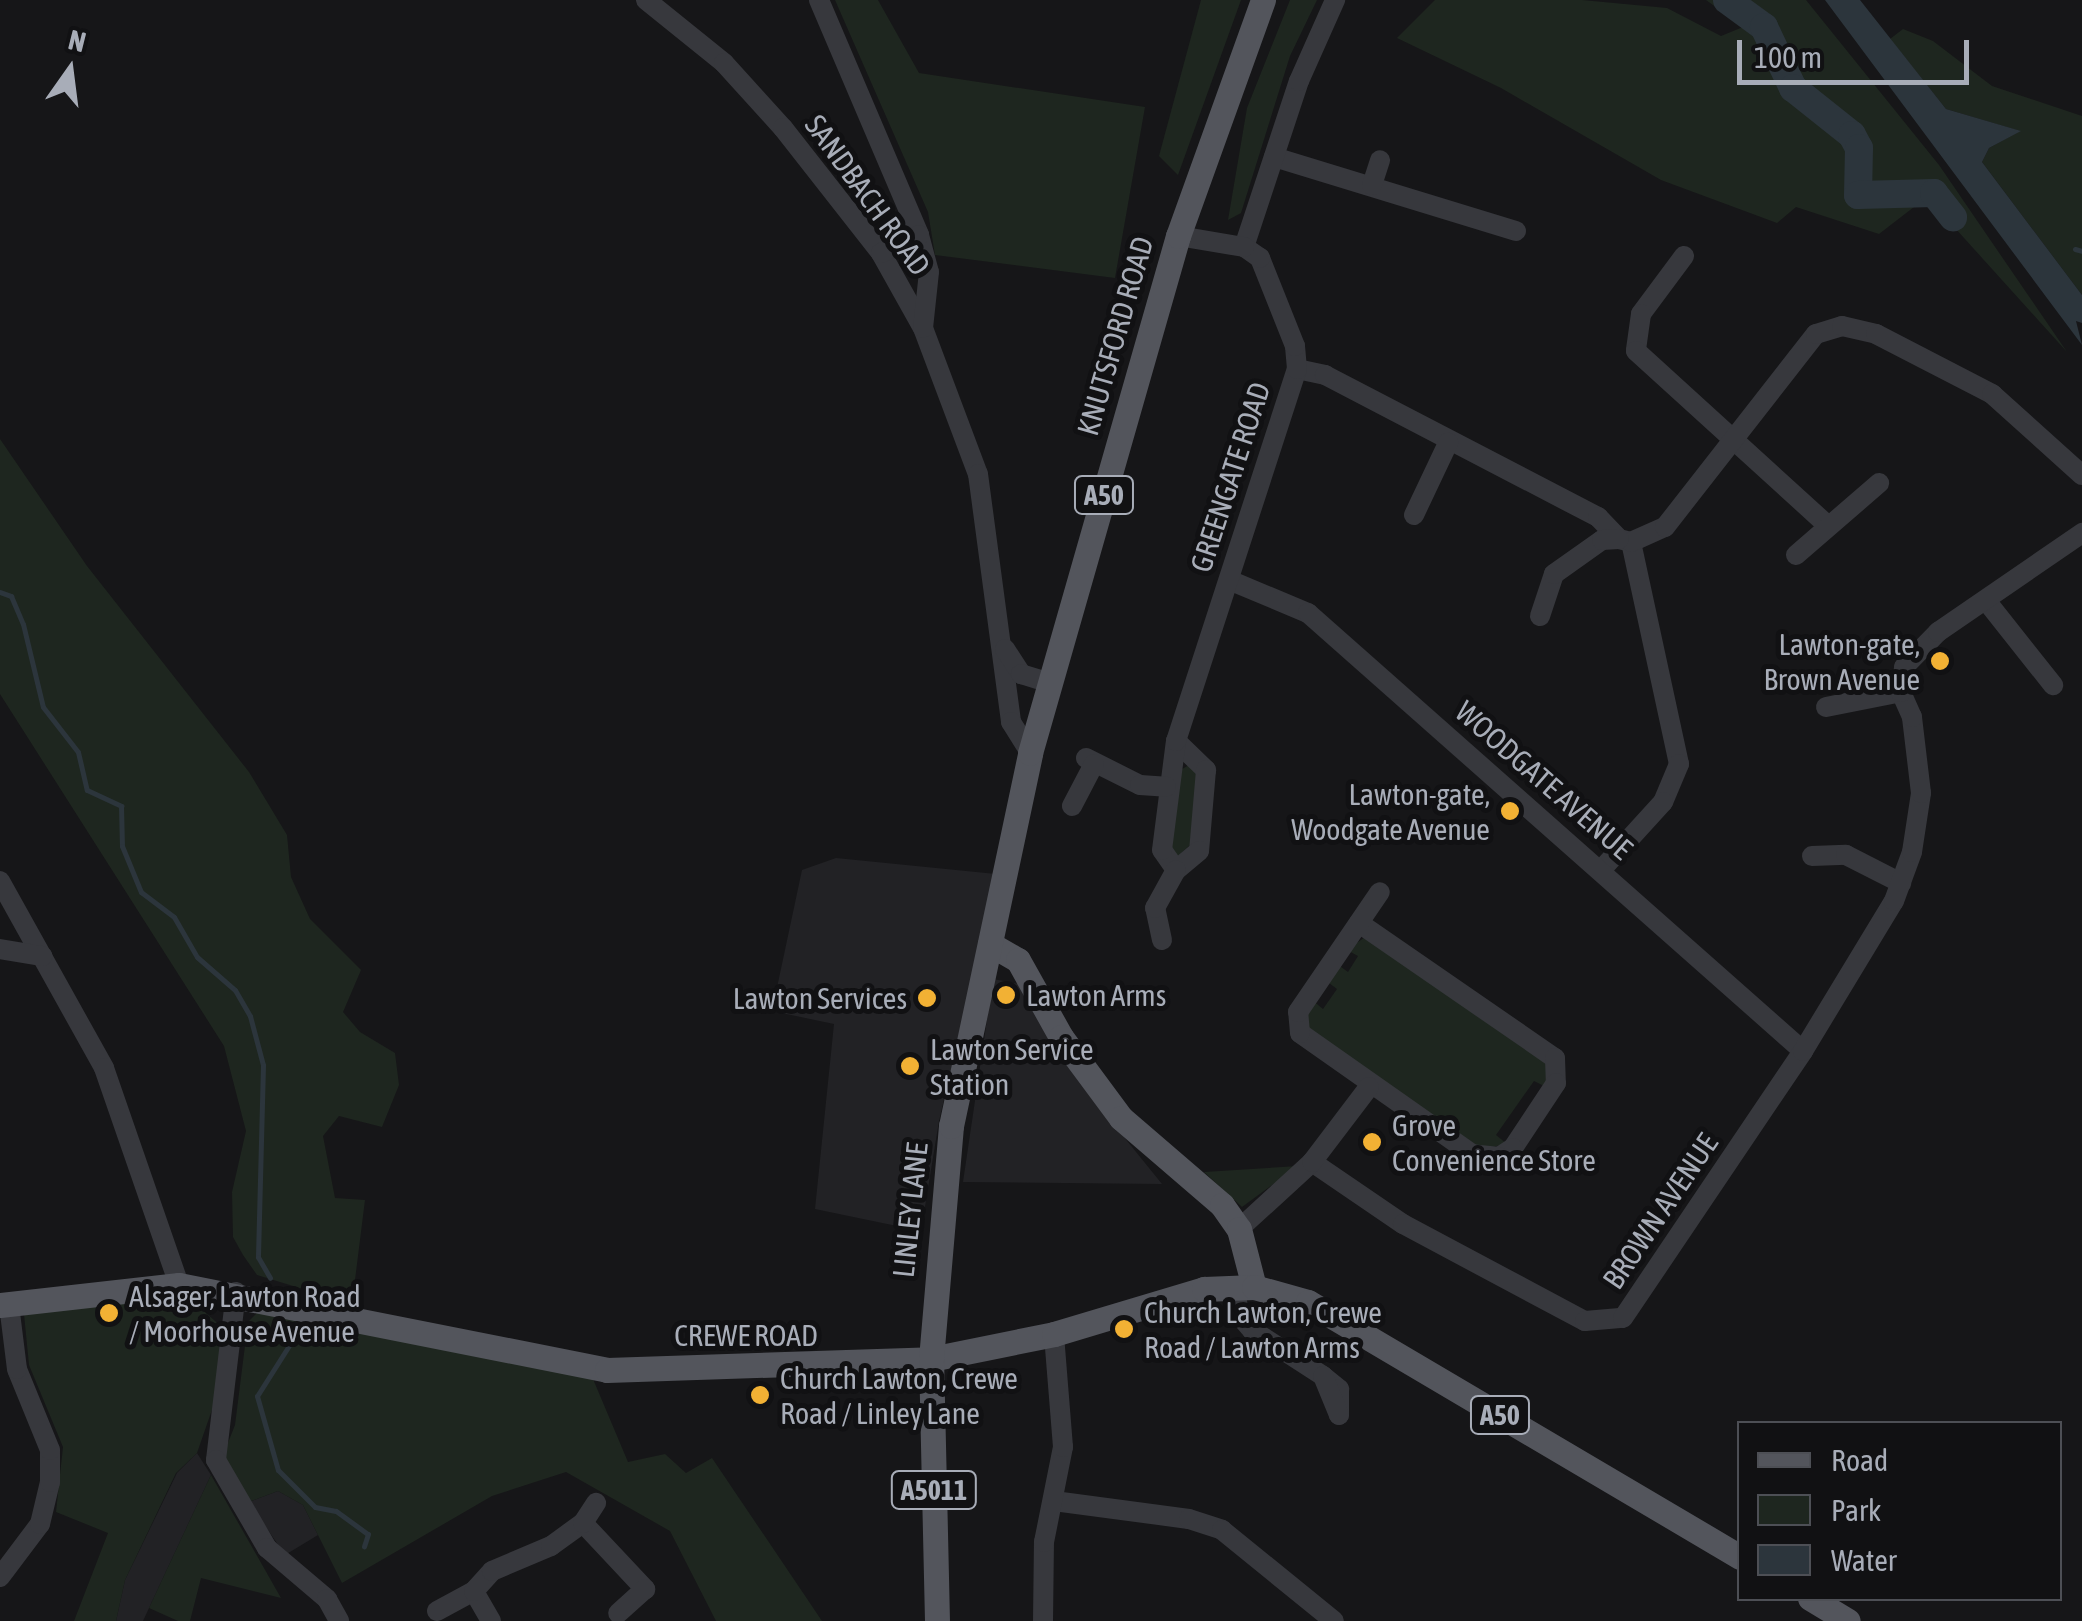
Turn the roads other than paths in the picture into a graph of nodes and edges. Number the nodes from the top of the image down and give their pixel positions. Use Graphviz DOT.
graph roads {
  1 [pos="646,0"];
  2 [pos="819,0"];
  3 [pos="1263,0"];
  4 [pos="1336,0"];
  5 [pos="1274,157"];
  6 [pos="1380,160"];
  7 [pos="1372,185"];
  8 [pos="1516,231"];
  9 [pos="919,236"];
  10 [pos="1178,236"];
  11 [pos="1244,247"];
  12 [pos="881,253"];
  13 [pos="1684,256"];
  14 [pos="923,328"];
  15 [pos="1297,369"];
  16 [pos="1732,436"];
  17 [pos="1448,443"];
  18 [pos="2082,476"];
  19 [pos="1879,483"];
  20 [pos="1414,515"];
  21 [pos="1828,526"];
  22 [pos="2082,534"];
  23 [pos="1625,541"];
  24 [pos="1796,555"];
  25 [pos="1229,580"];
  26 [pos="1988,603"];
  27 [pos="1540,616"];
  28 [pos="1004,648"];
  29 [pos="1051,683"];
  30 [pos="2053,685"];
  31 [pos="1902,692"];
  32 [pos="1826,707"];
  33 [pos="1176,741"];
  34 [pos="1030,754"];
  35 [pos="1166,788"];
  36 [pos="1072,806"];
  37 [pos="1812,856"];
  38 [pos="1602,869"];
  39 [pos="1176,870"];
  40 [pos="0,881"];
  41 [pos="1901,884"];
  42 [pos="1380,892"];
  43 [pos="1359,923"];
  44 [pos="1162,940"];
  45 [pos="990,944"];
  46 [pos="0,950"];
  47 [pos="42,956"];
  48 [pos="1804,1050"];
  49 [pos="1369,1087"];
  50 [pos="1312,1162"];
  51 [pos="1239,1230"];
  52 [pos="179,1285"];
  53 [pos="1245,1287"];
  54 [pos="236,1292"];
  55 [pos="4,1305"];
  56 [pos="1054,1334"];
  57 [pos="931,1360"];
  58 [pos="1323,1376"];
  59 [pos="1054,1500"];
  60 [pos="596,1504"];
  61 [pos="583,1523"];
  62 [pos="1737,1555"];
  63 [pos="0,1577"];
  64 [pos="474,1590"];
  65 [pos="1815,1601"];
  66 [pos="437,1611"];
  67 [pos="618,1613"];
  68 [pos="339,1621"];
  69 [pos="491,1621"];
  70 [pos="937,1621"];
  71 [pos="1043,1621"];
  72 [pos="1334,1621"];
  73 [pos="1848,1621"];
  1 -- 12 [label="street, SANDBACH ROAD"];
  2 -- 9 [label="street"];
  3 -- 10 [label="main road, KNUTSFORD ROAD / A50"];
  4 -- 5 [label="street"];
  5 -- 7 [label="street"];
  5 -- 11 [label="street"];
  6 -- 7 [label="street"];
  7 -- 8 [label="street"];
  9 -- 12 [label="street"];
  9 -- 14 [label="street"];
  10 -- 11 [label="street"];
  10 -- 29 [label="main road, KNUTSFORD ROAD / A50"];
  11 -- 15 [label="street, GREENGATE ROAD"];
  12 -- 14 [label="street, SANDBACH ROAD"];
  13 -- 16 [label="street"];
  14 -- 28 [label="street, SANDBACH ROAD"];
  15 -- 17 [label="street"];
  15 -- 25 [label="street, GREENGATE ROAD"];
  16 -- 18 [label="street"];
  16 -- 21 [label="street"];
  16 -- 23 [label="street"];
  17 -- 20 [label="street"];
  17 -- 23 [label="street"];
  19 -- 21 [label="street"];
  21 -- 24 [label="street"];
  22 -- 26 [label="street"];
  23 -- 27 [label="street"];
  23 -- 38 [label="street"];
  25 -- 33 [label="street, GREENGATE ROAD"];
  25 -- 38 [label="street, WOODGATE AVENUE"];
  26 -- 30 [label="street"];
  26 -- 31 [label="street"];
  28 -- 29 [label="street"];
  28 -- 34 [label="street, SANDBACH ROAD"];
  29 -- 34 [label="main road, KNUTSFORD ROAD / A50"];
  31 -- 32 [label="street"];
  31 -- 41 [label="street, BROWN AVENUE"];
  33 -- 35 [label="street, GREENGATE ROAD"];
  33 -- 39 [label="street"];
  34 -- 45 [label="main road, LINLEY LANE / A50"];
  35 -- 36 [label="street"];
  35 -- 39 [label="street, GREENGATE ROAD"];
  37 -- 41 [label="street"];
  38 -- 48 [label="street, WOODGATE AVENUE"];
  39 -- 44 [label="street"];
  40 -- 47 [label="street"];
  41 -- 48 [label="street, BROWN AVENUE"];
  42 -- 43 [label="street"];
  43 -- 49 [label="street"];
  43 -- 49 [label="street"];
  45 -- 51 [label="main road"];
  45 -- 57 [label="main road, LINLEY LANE / A50"];
  46 -- 47 [label="street"];
  47 -- 52 [label="street"];
  48 -- 50 [label="street, BROWN AVENUE"];
  49 -- 50 [label="street"];
  50 -- 51 [label="street"];
  51 -- 53 [label="main road"];
  52 -- 54 [label="main road, CREWE ROAD"];
  52 -- 55 [label="main road, CREWE ROAD"];
  53 -- 56 [label="main road, CREWE ROAD / A50"];
  53 -- 58 [label="street"];
  53 -- 62 [label="main road, A50"];
  54 -- 57 [label="main road, CREWE ROAD"];
  54 -- 68 [label="street"];
  55 -- 63 [label="street"];
  56 -- 57 [label="main road, CREWE ROAD / A50"];
  56 -- 59 [label="street"];
  57 -- 70 [label="main road, LINLEY LANE / A5011"];
  59 -- 71 [label="street"];
  59 -- 72 [label="street"];
  60 -- 61 [label="street"];
  61 -- 64 [label="street"];
  61 -- 67 [label="street"];
  64 -- 66 [label="street"];
  64 -- 69 [label="street"];
  65 -- 73 [label="main road"];
}
